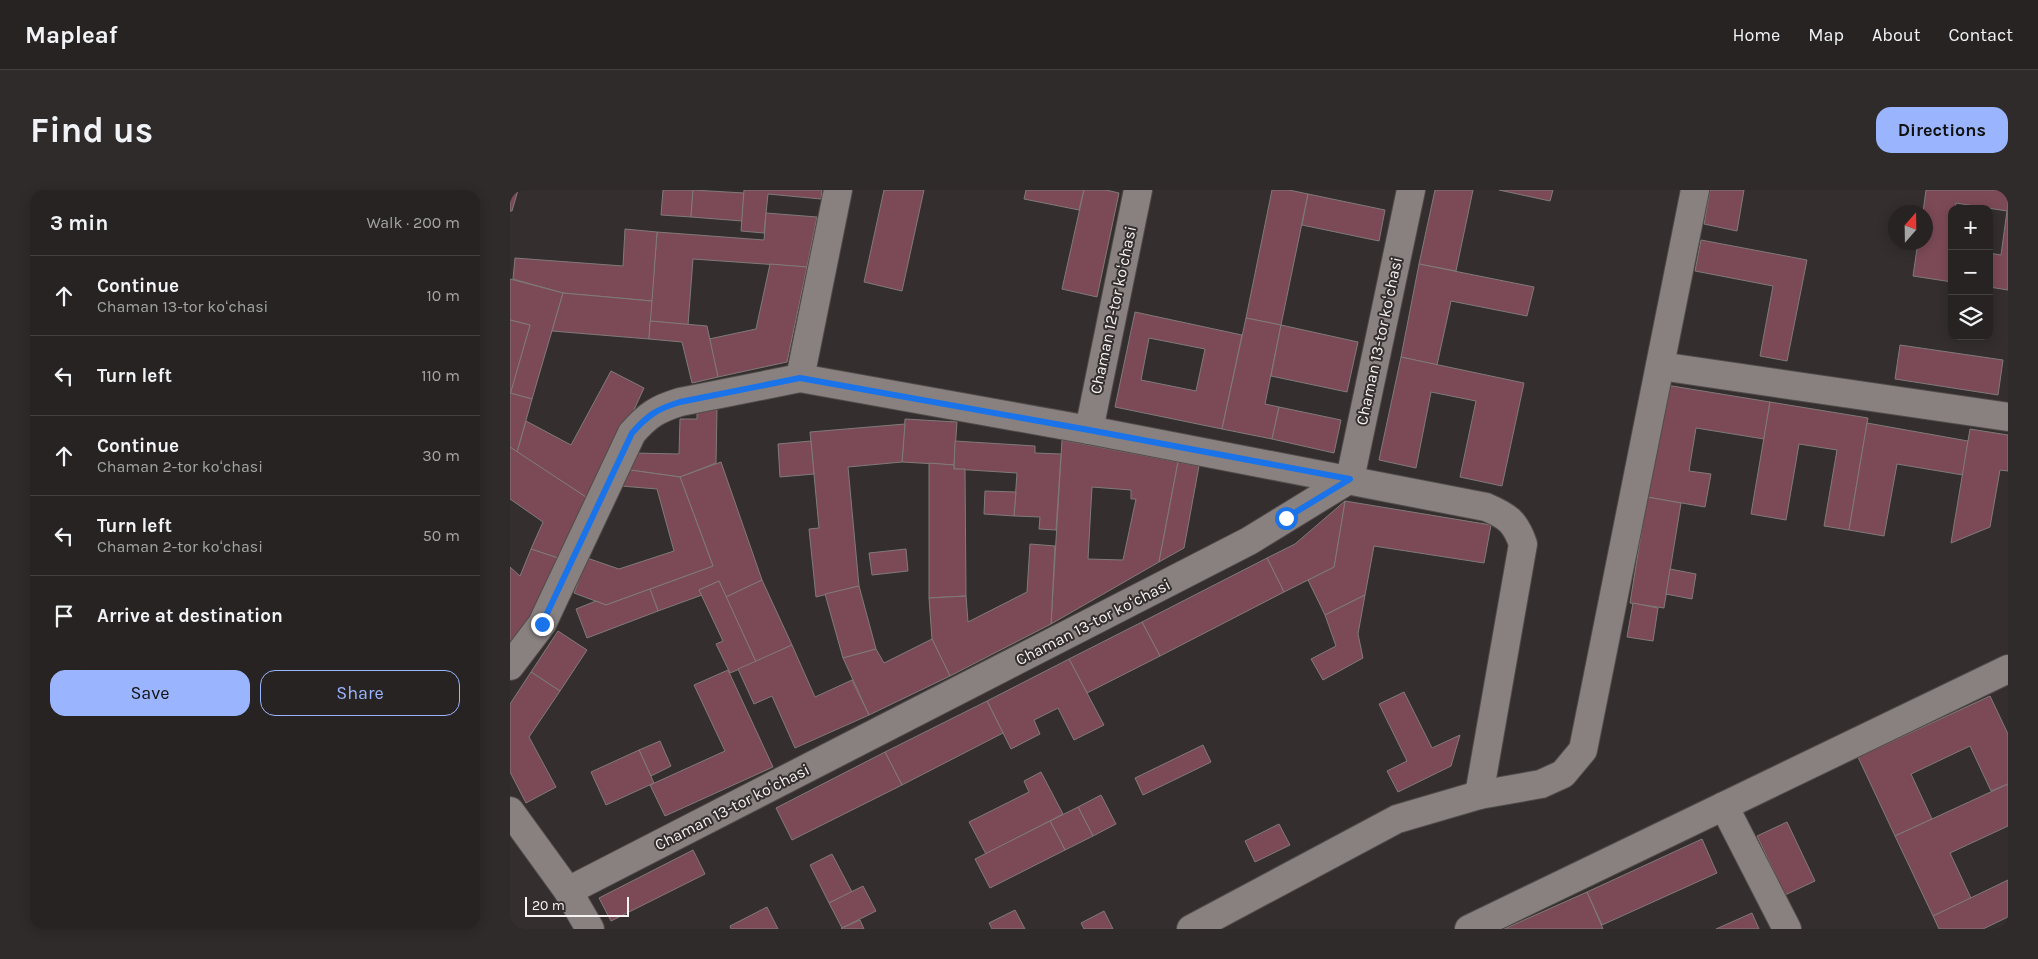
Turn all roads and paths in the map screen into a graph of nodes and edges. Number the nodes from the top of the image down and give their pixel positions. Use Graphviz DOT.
graph roads {
  1 [pos="838,190"];
  2 [pos="1138,190"];
  3 [pos="1411,190"];
  4 [pos="1694,190"];
  5 [pos="1660,366"];
  6 [pos="800,378"];
  7 [pos="2008,417"];
  8 [pos="1089,430"];
  9 [pos="1350,479"];
  10 [pos="510,666"];
  11 [pos="2007,671"];
  12 [pos="1478,795"];
  13 [pos="1724,806"];
  14 [pos="510,811"];
  15 [pos="568,891"];
  16 [pos="590,929"];
  17 [pos="1191,929"];
  18 [pos="1469,929"];
  19 [pos="1787,929"];
  1 -- 6 [label="street"];
  2 -- 8 [label="street, Chaman 12-tor koʻchasi"];
  3 -- 9 [label="street, Chaman 13-tor koʻchasi"];
  4 -- 5 [label="street"];
  5 -- 7 [label="street"];
  5 -- 12 [label="street"];
  6 -- 8 [label="street"];
  6 -- 10 [label="street"];
  8 -- 9 [label="street"];
  9 -- 12 [label="street"];
  9 -- 15 [label="street, Chaman 13-tor koʻchasi"];
  11 -- 13 [label="street"];
  12 -- 17 [label="street"];
  13 -- 18 [label="street"];
  13 -- 19 [label="street"];
  14 -- 15 [label="street"];
  15 -- 16 [label="street"];
}
